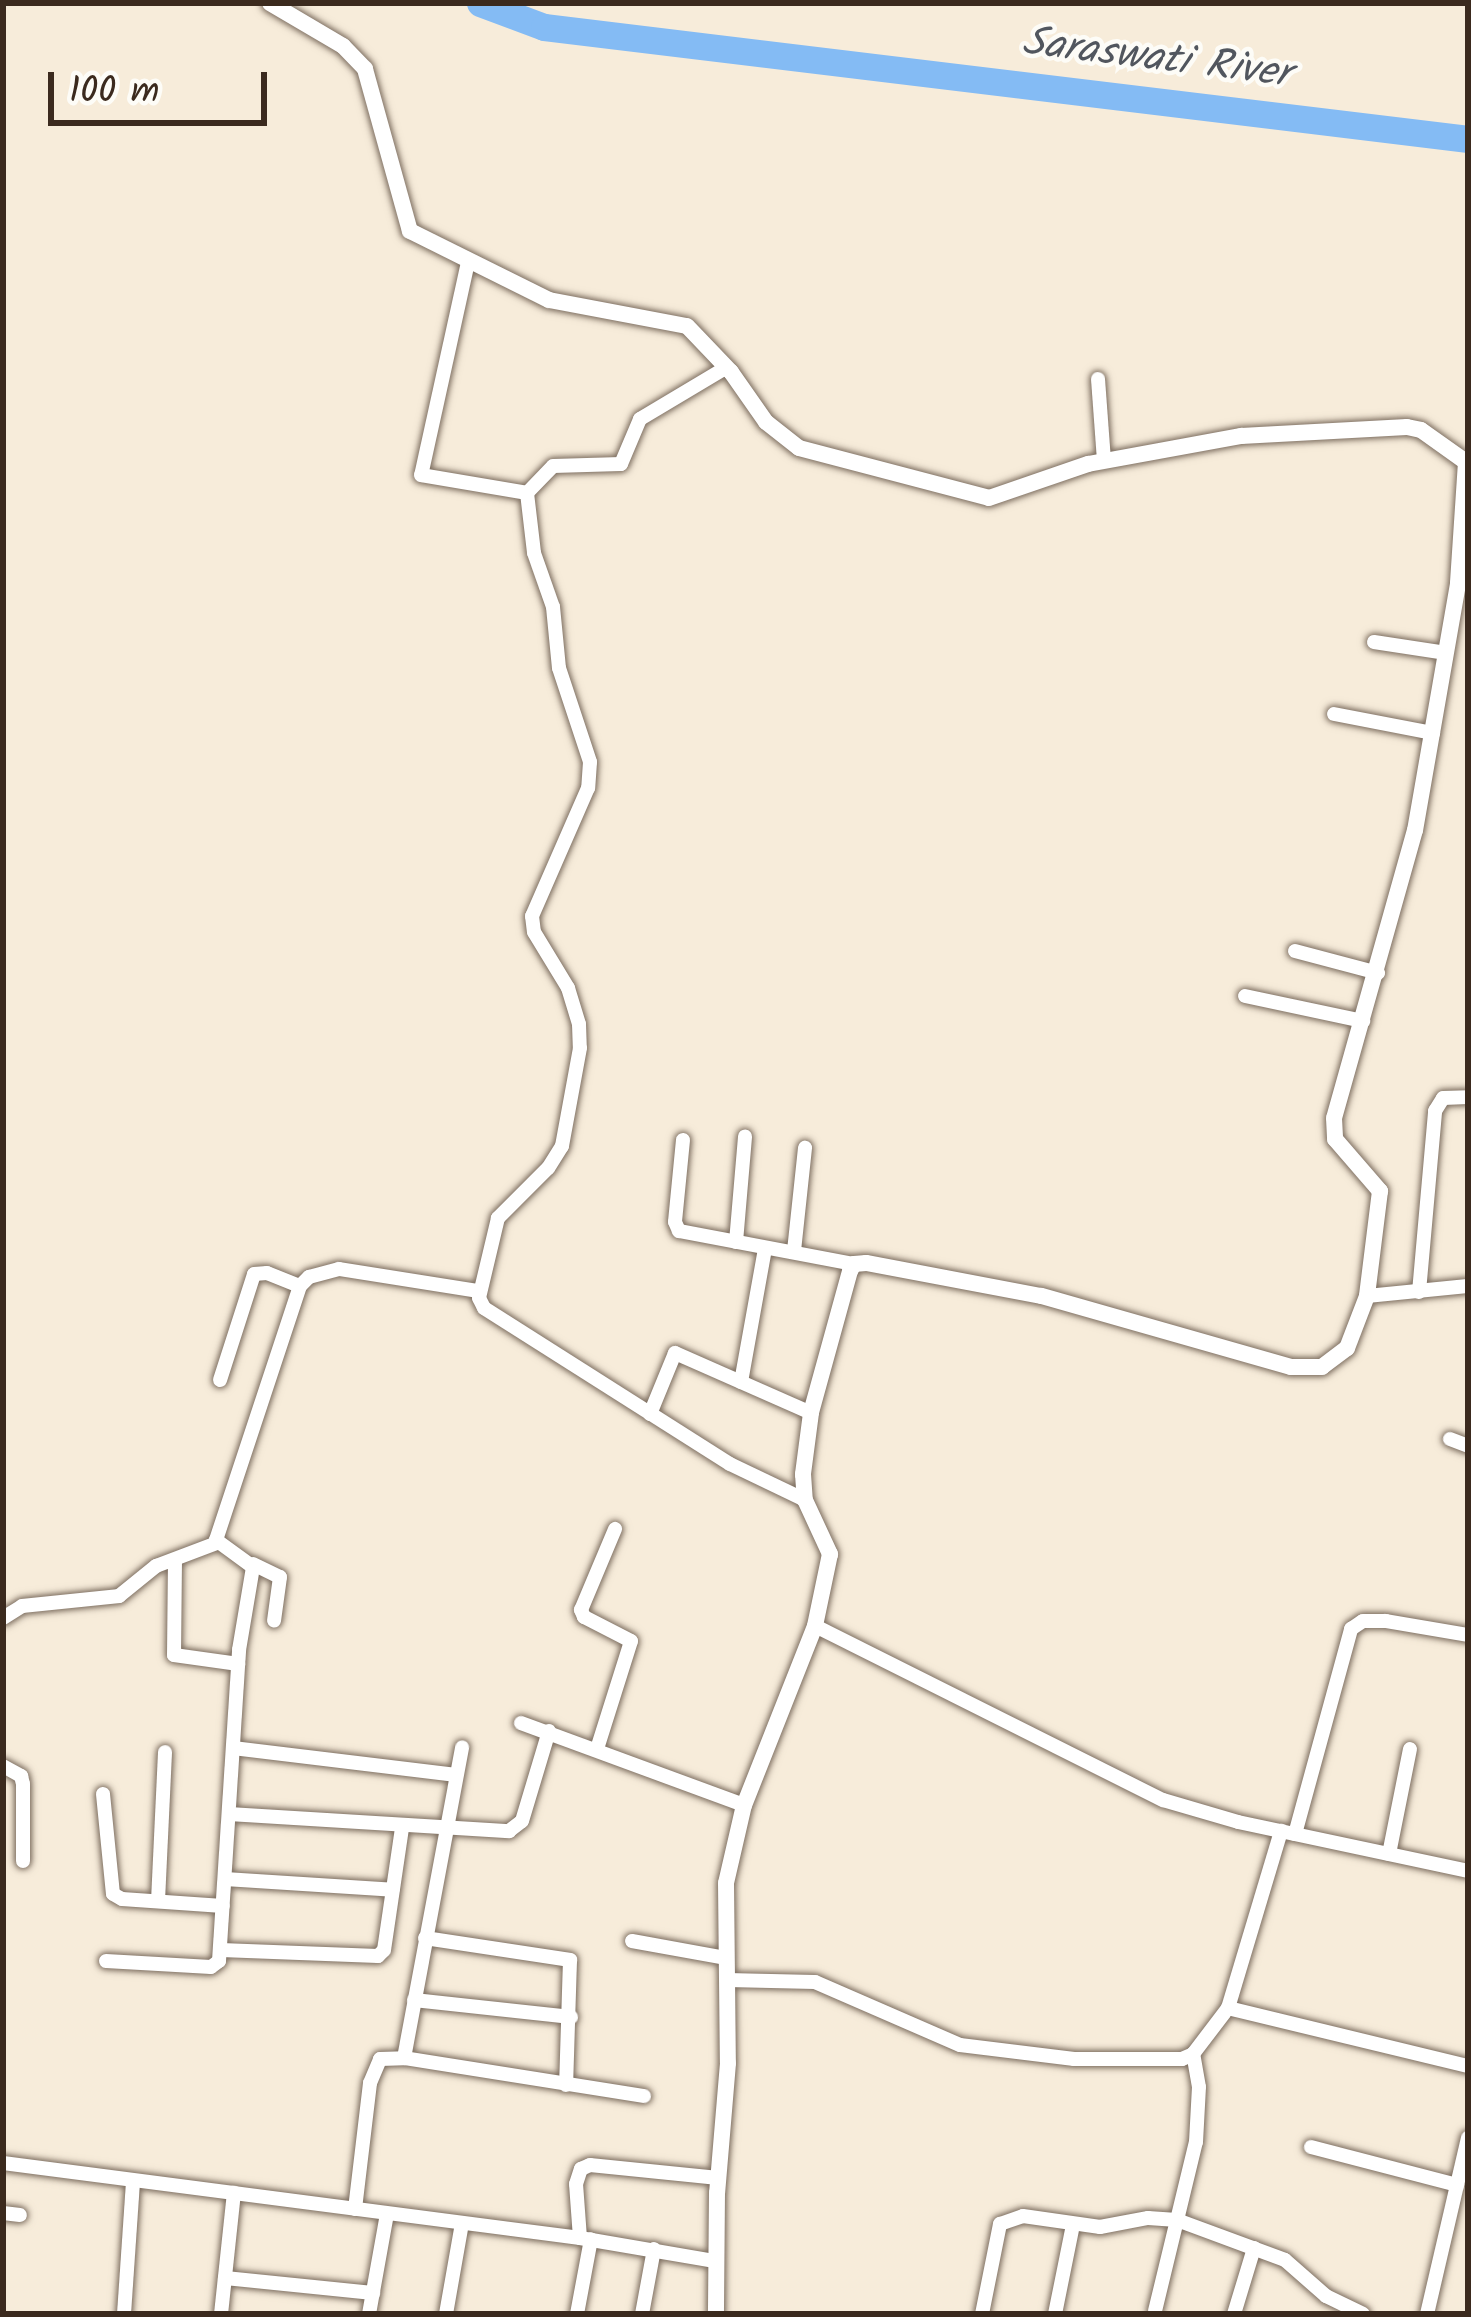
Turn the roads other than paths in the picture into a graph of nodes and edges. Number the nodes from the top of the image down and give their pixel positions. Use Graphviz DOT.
graph roads {
  1 [pos="270,3"];
  2 [pos="469,262"];
  3 [pos="727,367"];
  4 [pos="1098,380"];
  5 [pos="1104,460"];
  6 [pos="527,493"];
  7 [pos="1463,585"];
  8 [pos="1374,642"];
  9 [pos="1446,652"];
  10 [pos="1334,714"];
  11 [pos="1432,733"];
  12 [pos="1294,951"];
  13 [pos="1378,973"];
  14 [pos="1245,996"];
  15 [pos="1363,1022"];
  16 [pos="1468,1097"];
  17 [pos="745,1136"];
  18 [pos="683,1140"];
  19 [pos="805,1148"];
  20 [pos="736,1242"];
  21 [pos="766,1248"];
  22 [pos="794,1251"];
  23 [pos="854,1264"];
  24 [pos="300,1286"];
  25 [pos="1468,1286"];
  26 [pos="478,1292"];
  27 [pos="1419,1292"];
  28 [pos="1367,1296"];
  29 [pos="220,1380"];
  30 [pos="741,1382"];
  31 [pos="811,1413"];
  32 [pos="650,1414"];
  33 [pos="1450,1439"];
  34 [pos="1468,1446"];
  35 [pos="805,1500"];
  36 [pos="615,1529"];
  37 [pos="217,1543"];
  38 [pos="176,1560"];
  39 [pos="253,1564"];
  40 [pos="3,1618"];
  41 [pos="274,1621"];
  42 [pos="815,1626"];
  43 [pos="1468,1635"];
  44 [pos="238,1664"];
  45 [pos="521,1723"];
  46 [pos="549,1731"];
  47 [pos="463,1747"];
  48 [pos="233,1748"];
  49 [pos="597,1749"];
  50 [pos="1410,1749"];
  51 [pos="165,1752"];
  52 [pos="3,1766"];
  53 [pos="456,1775"];
  54 [pos="103,1794"];
  55 [pos="744,1805"];
  56 [pos="229,1814"];
  57 [pos="402,1828"];
  58 [pos="444,1829"];
  59 [pos="1288,1832"];
  60 [pos="1389,1854"];
  61 [pos="22,1861"];
  62 [pos="1468,1870"];
  63 [pos="225,1879"];
  64 [pos="393,1890"];
  65 [pos="158,1901"];
  66 [pos="223,1906"];
  67 [pos="425,1938"];
  68 [pos="632,1941"];
  69 [pos="221,1950"];
  70 [pos="726,1958"];
  71 [pos="106,1961"];
  72 [pos="727,1980"];
  73 [pos="414,2000"];
  74 [pos="1228,2008"];
  75 [pos="571,2017"];
  76 [pos="1193,2054"];
  77 [pos="404,2057"];
  78 [pos="1468,2066"];
  79 [pos="566,2085"];
  80 [pos="644,2096"];
  81 [pos="1468,2138"];
  82 [pos="1311,2147"];
  83 [pos="3,2163"];
  84 [pos="718,2178"];
  85 [pos="133,2183"];
  86 [pos="1456,2185"];
  87 [pos="234,2193"];
  88 [pos="355,2209"];
  89 [pos="3,2213"];
  90 [pos="386,2214"];
  91 [pos="20,2215"];
  92 [pos="1177,2220"];
  93 [pos="462,2223"];
  94 [pos="1073,2225"];
  95 [pos="585,2238"];
  96 [pos="1254,2248"];
  97 [pos="654,2249"];
  98 [pos="715,2261"];
  99 [pos="225,2278"];
  100 [pos="373,2293"];
  101 [pos="1155,2312"];
  102 [pos="124,2314"];
  103 [pos="221,2314"];
  104 [pos="369,2314"];
  105 [pos="446,2314"];
  106 [pos="577,2314"];
  107 [pos="642,2314"];
  108 [pos="716,2314"];
  109 [pos="982,2314"];
  110 [pos="1055,2314"];
  111 [pos="1234,2314"];
  112 [pos="1363,2314"];
  113 [pos="1427,2314"];
  1 -- 2 [label="street"];
  2 -- 3 [label="street"];
  2 -- 6 [label="street"];
  3 -- 5 [label="street"];
  3 -- 6 [label="street"];
  4 -- 5 [label="street"];
  5 -- 7 [label="street"];
  6 -- 26 [label="street"];
  7 -- 9 [label="street"];
  8 -- 9 [label="street"];
  9 -- 11 [label="street"];
  10 -- 11 [label="street"];
  11 -- 13 [label="street"];
  12 -- 13 [label="street"];
  13 -- 15 [label="street"];
  14 -- 15 [label="street"];
  15 -- 28 [label="street"];
  16 -- 27 [label="street"];
  17 -- 20 [label="street"];
  18 -- 20 [label="street"];
  19 -- 22 [label="street"];
  20 -- 21 [label="street"];
  21 -- 22 [label="street"];
  21 -- 30 [label="street"];
  22 -- 23 [label="street"];
  23 -- 28 [label="street"];
  23 -- 31 [label="street"];
  24 -- 26 [label="street"];
  24 -- 29 [label="street"];
  24 -- 37 [label="street"];
  25 -- 27 [label="street"];
  26 -- 32 [label="street"];
  27 -- 28 [label="street"];
  30 -- 31 [label="street"];
  30 -- 32 [label="street"];
  31 -- 35 [label="street"];
  32 -- 35 [label="street"];
  33 -- 34 [label="street"];
  35 -- 42 [label="street"];
  36 -- 49 [label="street"];
  37 -- 38 [label="street"];
  37 -- 39 [label="street"];
  38 -- 40 [label="street"];
  38 -- 44 [label="street"];
  39 -- 41 [label="street"];
  39 -- 44 [label="street"];
  42 -- 55 [label="street"];
  42 -- 59 [label="street"];
  43 -- 59 [label="street"];
  44 -- 48 [label="street"];
  45 -- 46 [label="street"];
  46 -- 49 [label="street"];
  46 -- 58 [label="street"];
  47 -- 53 [label="street"];
  48 -- 53 [label="street"];
  48 -- 56 [label="street"];
  49 -- 55 [label="street"];
  50 -- 60 [label="street"];
  51 -- 65 [label="street"];
  52 -- 61 [label="street"];
  53 -- 58 [label="street"];
  54 -- 65 [label="street"];
  55 -- 70 [label="street"];
  56 -- 57 [label="street"];
  56 -- 63 [label="street"];
  57 -- 58 [label="street"];
  57 -- 64 [label="street"];
  58 -- 67 [label="street"];
  59 -- 60 [label="street"];
  59 -- 74 [label="street"];
  60 -- 62 [label="street"];
  63 -- 64 [label="street"];
  63 -- 66 [label="street"];
  64 -- 69 [label="street"];
  65 -- 66 [label="street"];
  66 -- 69 [label="street"];
  67 -- 73 [label="street"];
  67 -- 75 [label="street"];
  68 -- 70 [label="street"];
  69 -- 71 [label="street"];
  70 -- 72 [label="street"];
  72 -- 76 [label="street"];
  72 -- 84 [label="street"];
  73 -- 75 [label="street"];
  73 -- 77 [label="street"];
  74 -- 76 [label="street"];
  74 -- 78 [label="street"];
  75 -- 79 [label="street"];
  76 -- 92 [label="street"];
  77 -- 79 [label="street"];
  77 -- 88 [label="street"];
  79 -- 80 [label="street"];
  81 -- 86 [label="street"];
  82 -- 86 [label="street"];
  83 -- 85 [label="street"];
  84 -- 95 [label="street"];
  84 -- 98 [label="street"];
  85 -- 87 [label="street"];
  85 -- 102 [label="street"];
  86 -- 113 [label="street"];
  87 -- 88 [label="street"];
  87 -- 99 [label="street"];
  88 -- 90 [label="street"];
  89 -- 91 [label="street"];
  90 -- 93 [label="street"];
  90 -- 100 [label="street"];
  92 -- 94 [label="street"];
  92 -- 96 [label="street"];
  92 -- 101 [label="street"];
  93 -- 95 [label="street"];
  93 -- 105 [label="street"];
  94 -- 109 [label="street"];
  94 -- 110 [label="street"];
  95 -- 97 [label="street"];
  95 -- 106 [label="street"];
  96 -- 111 [label="street"];
  96 -- 112 [label="street"];
  97 -- 98 [label="street"];
  97 -- 107 [label="street"];
  98 -- 108 [label="street"];
  99 -- 100 [label="street"];
  99 -- 103 [label="street"];
  100 -- 104 [label="street"];
}
